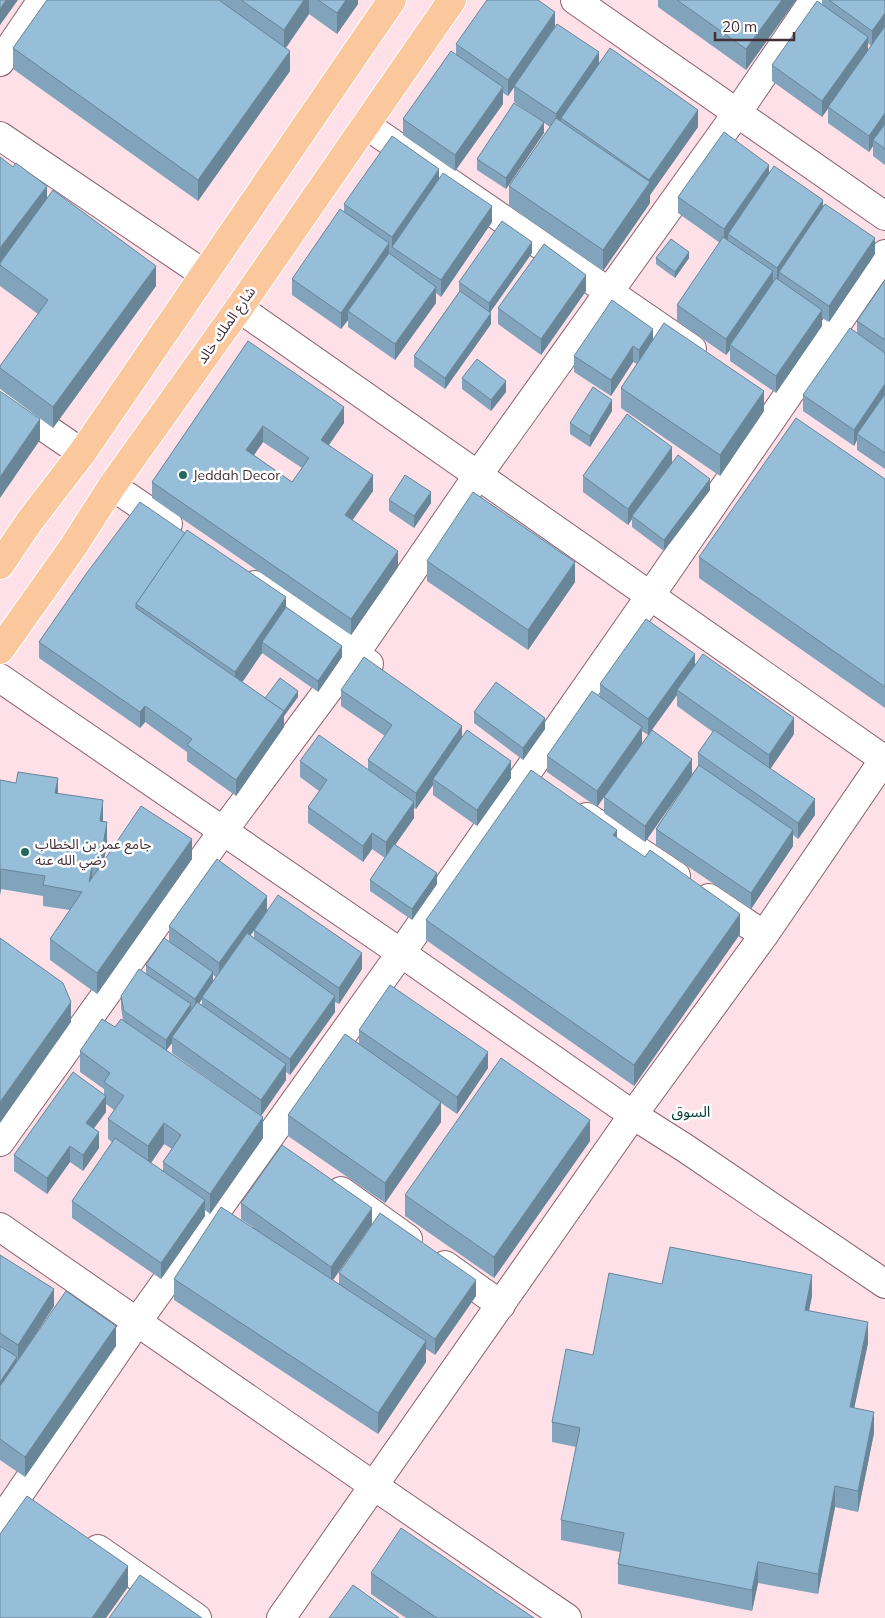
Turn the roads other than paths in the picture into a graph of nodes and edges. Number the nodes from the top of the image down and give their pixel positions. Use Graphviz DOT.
graph roads {
  1 [pos="42,0"];
  2 [pos="392,0"];
  3 [pos="452,0"];
  4 [pos="575,0"];
  5 [pos="814,0"];
  6 [pos="0,62"];
  7 [pos="737,113"];
  8 [pos="366,125"];
  9 [pos="0,136"];
  10 [pos="885,216"];
  11 [pos="885,254"];
  12 [pos="204,274"];
  13 [pos="609,291"];
  14 [pos="239,308"];
  15 [pos="714,365"];
  16 [pos="0,396"];
  17 [pos="82,452"];
  18 [pos="478,475"];
  19 [pos="112,486"];
  20 [pos="185,536"];
  21 [pos="0,565"];
  22 [pos="234,570"];
  23 [pos="650,596"];
  24 [pos="0,650"];
  25 [pos="354,654"];
  26 [pos="387,677"];
  27 [pos="0,678"];
  28 [pos="885,759"];
  29 [pos="566,803"];
  30 [pos="223,831"];
  31 [pos="764,935"];
  32 [pos="401,953"];
  33 [pos="634,1115"];
  34 [pos="0,1142"];
  35 [pos="324,1179"];
  36 [pos="0,1226"];
  37 [pos="885,1284"];
  38 [pos="501,1305"];
  39 [pos="137,1322"];
  40 [pos="374,1486"];
  41 [pos="18,1495"];
  42 [pos="0,1522"];
  43 [pos="75,1534"];
  44 [pos="197,1618"];
  45 [pos="281,1618"];
  46 [pos="567,1618"];
  1 -- 6 [label="street"];
  2 -- 12 [label="main road"];
  3 -- 8 [label="main road, شارع الملك خالد"];
  4 -- 7 [label="street"];
  5 -- 7 [label="street"];
  7 -- 10 [label="street"];
  7 -- 13 [label="street"];
  8 -- 13 [label="street"];
  8 -- 14 [label="main road, شارع الملك خالد"];
  9 -- 12 [label="street"];
  11 -- 23 [label="street"];
  12 -- 17 [label="main road"];
  13 -- 15 [label="street"];
  13 -- 18 [label="street"];
  14 -- 18 [label="street"];
  14 -- 19 [label="main road, شارع الملك خالد"];
  16 -- 17 [label="street"];
  17 -- 21 [label="main road"];
  18 -- 23 [label="street"];
  18 -- 25 [label="street"];
  19 -- 20 [label="street"];
  19 -- 24 [label="main road, شارع الملك خالد"];
  22 -- 25 [label="street"];
  23 -- 28 [label="street"];
  23 -- 32 [label="street"];
  25 -- 26 [label="street"];
  25 -- 30 [label="street"];
  27 -- 30 [label="street"];
  28 -- 31 [label="street"];
  29 -- 31 [label="street"];
  30 -- 32 [label="street"];
  30 -- 34 [label="street"];
  31 -- 33 [label="street"];
  32 -- 33 [label="street"];
  32 -- 39 [label="street"];
  33 -- 37 [label="street"];
  33 -- 38 [label="street"];
  35 -- 38 [label="street"];
  36 -- 39 [label="street"];
  38 -- 40 [label="street"];
  39 -- 40 [label="street"];
  39 -- 41 [label="street"];
  40 -- 45 [label="street"];
  40 -- 46 [label="street"];
  41 -- 42 [label="street"];
  43 -- 44 [label="street"];
}
